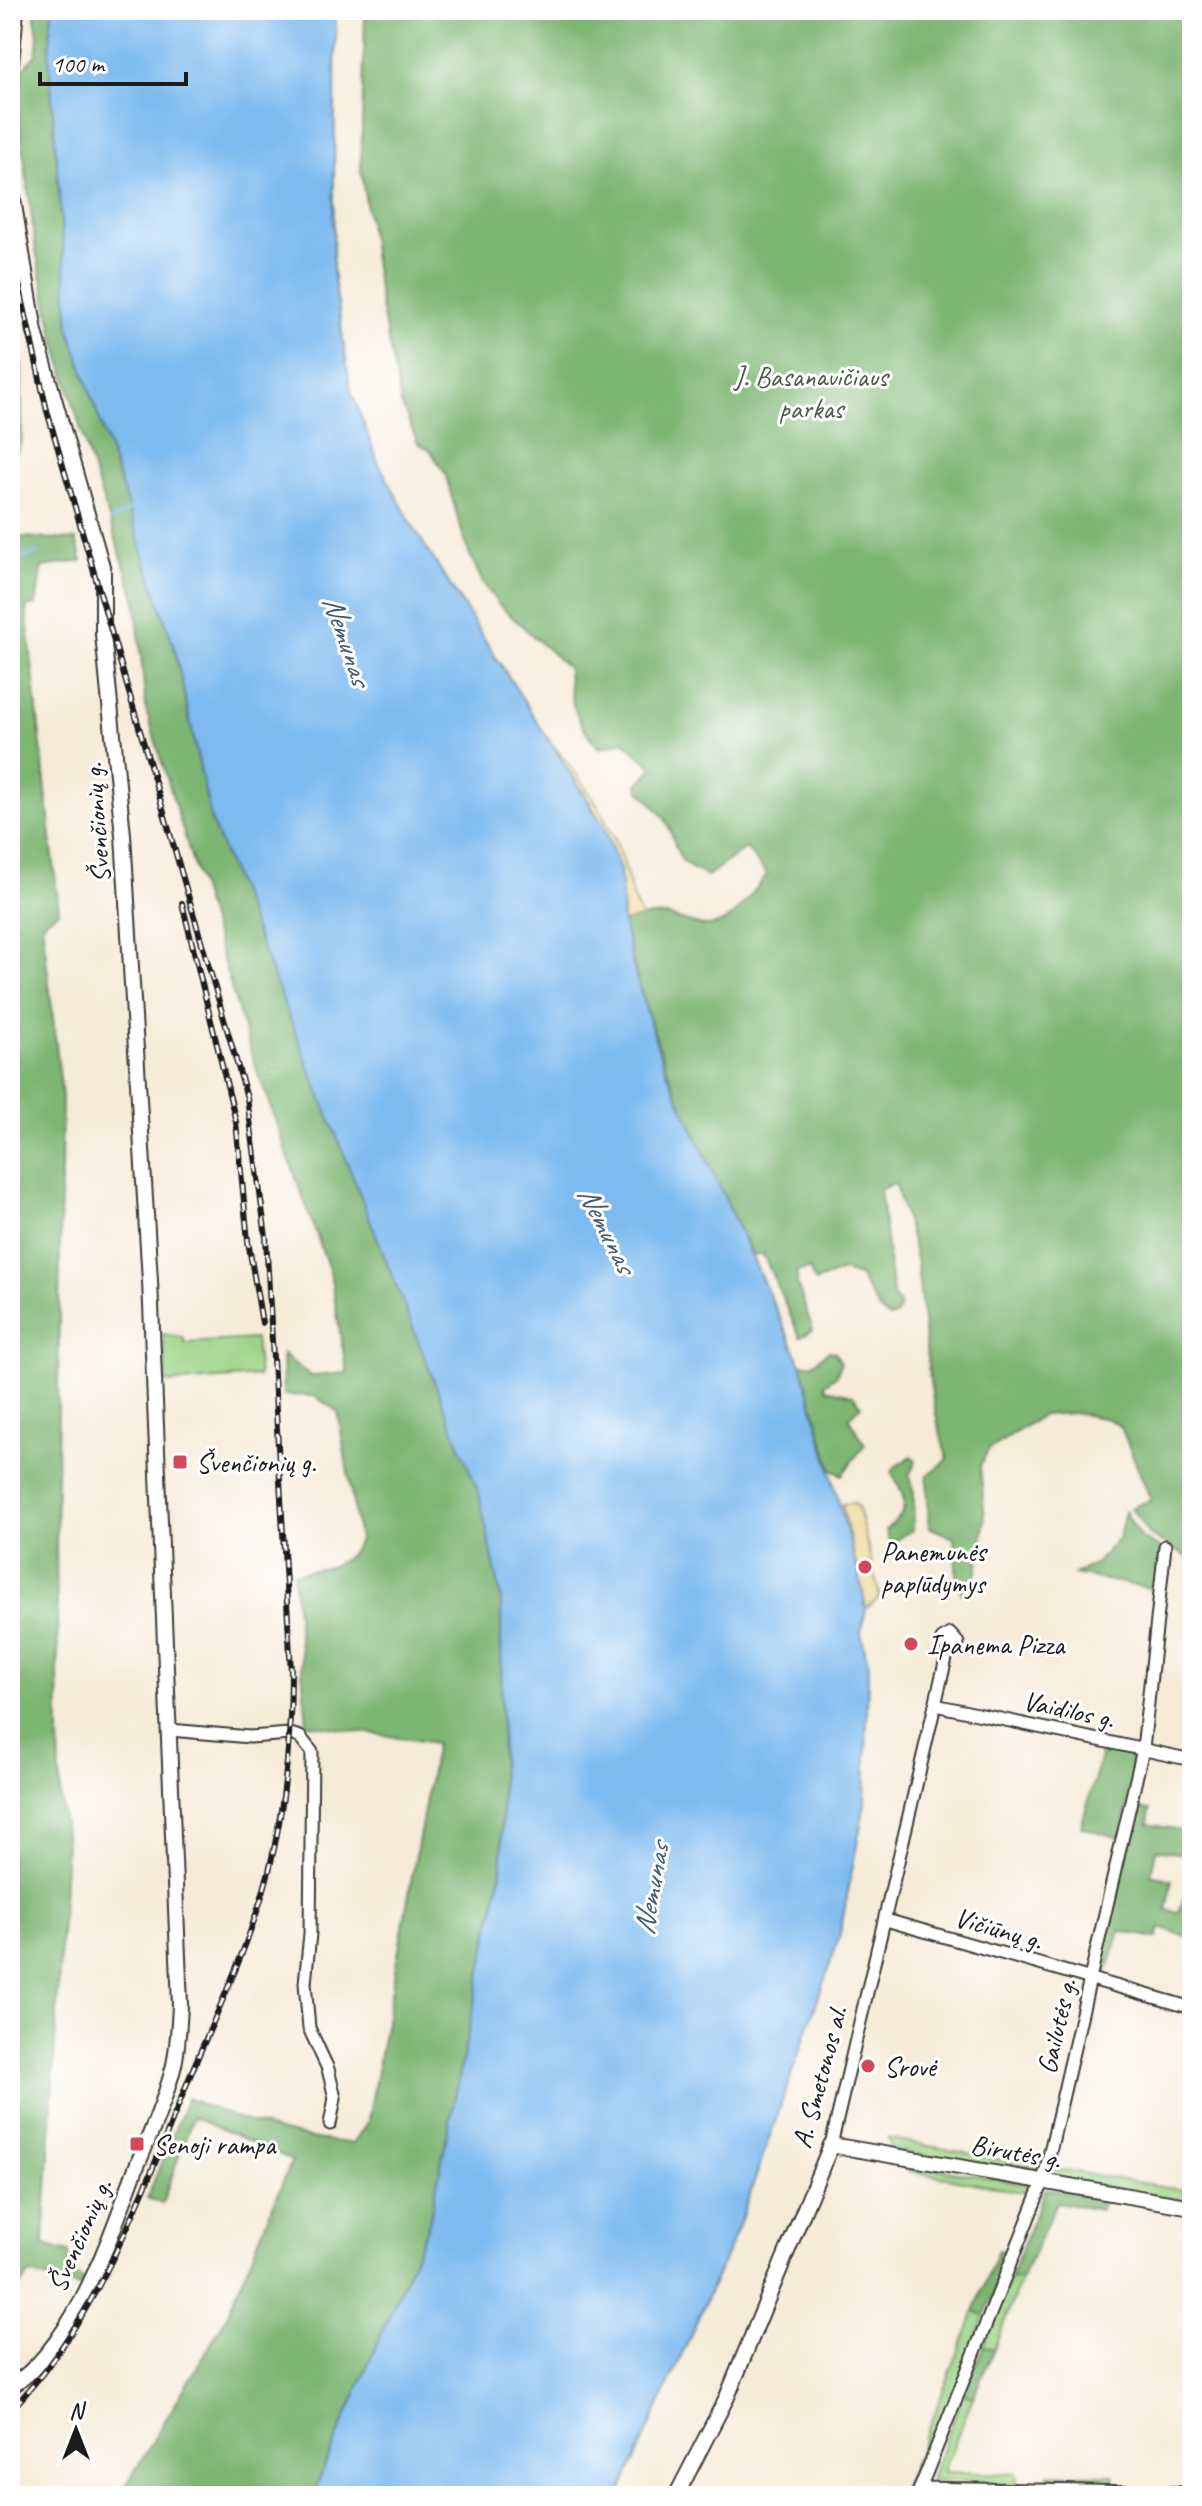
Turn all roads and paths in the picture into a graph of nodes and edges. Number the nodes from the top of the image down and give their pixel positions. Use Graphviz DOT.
graph roads {
  1 [pos="16,10"];
  2 [pos="10,74"];
  3 [pos="10,181"];
  4 [pos="1165,1546"];
  5 [pos="948,1650"];
  6 [pos="935,1705"];
  7 [pos="170,1730"];
  8 [pos="1143,1749"];
  9 [pos="1192,1760"];
  10 [pos="886,1920"];
  11 [pos="1092,1979"];
  12 [pos="1192,2008"];
  13 [pos="330,2124"];
  14 [pos="831,2145"];
  15 [pos="1043,2182"];
  16 [pos="1192,2207"];
  17 [pos="10,2387"];
  18 [pos="918,2492"];
  19 [pos="1192,2493"];
  20 [pos="676,2496"];
  1 -- 2 [label="street"];
  3 -- 7 [label="street, Švenčionių g."];
  4 -- 8 [label="street, Gailutės g."];
  5 -- 6 [label="street, A. Smetonos al."];
  6 -- 8 [label="street, Vaidilos g."];
  6 -- 10 [label="street, A. Smetonos al."];
  7 -- 13 [label="street"];
  7 -- 17 [label="street, Švenčionių g."];
  8 -- 9 [label="street, Vaidilos g."];
  8 -- 11 [label="street, Gailutės g."];
  10 -- 11 [label="street, Vičiūnų g."];
  10 -- 14 [label="street, A. Smetonos al."];
  11 -- 12 [label="street, Vičiūnų g."];
  11 -- 15 [label="street, Gailutės g."];
  14 -- 15 [label="street, Birutės g."];
  14 -- 20 [label="street, A. Smetonos al."];
  15 -- 16 [label="street, Birutės g."];
  15 -- 18 [label="street, Gailutės g."];
  18 -- 19 [label="street"];
}
